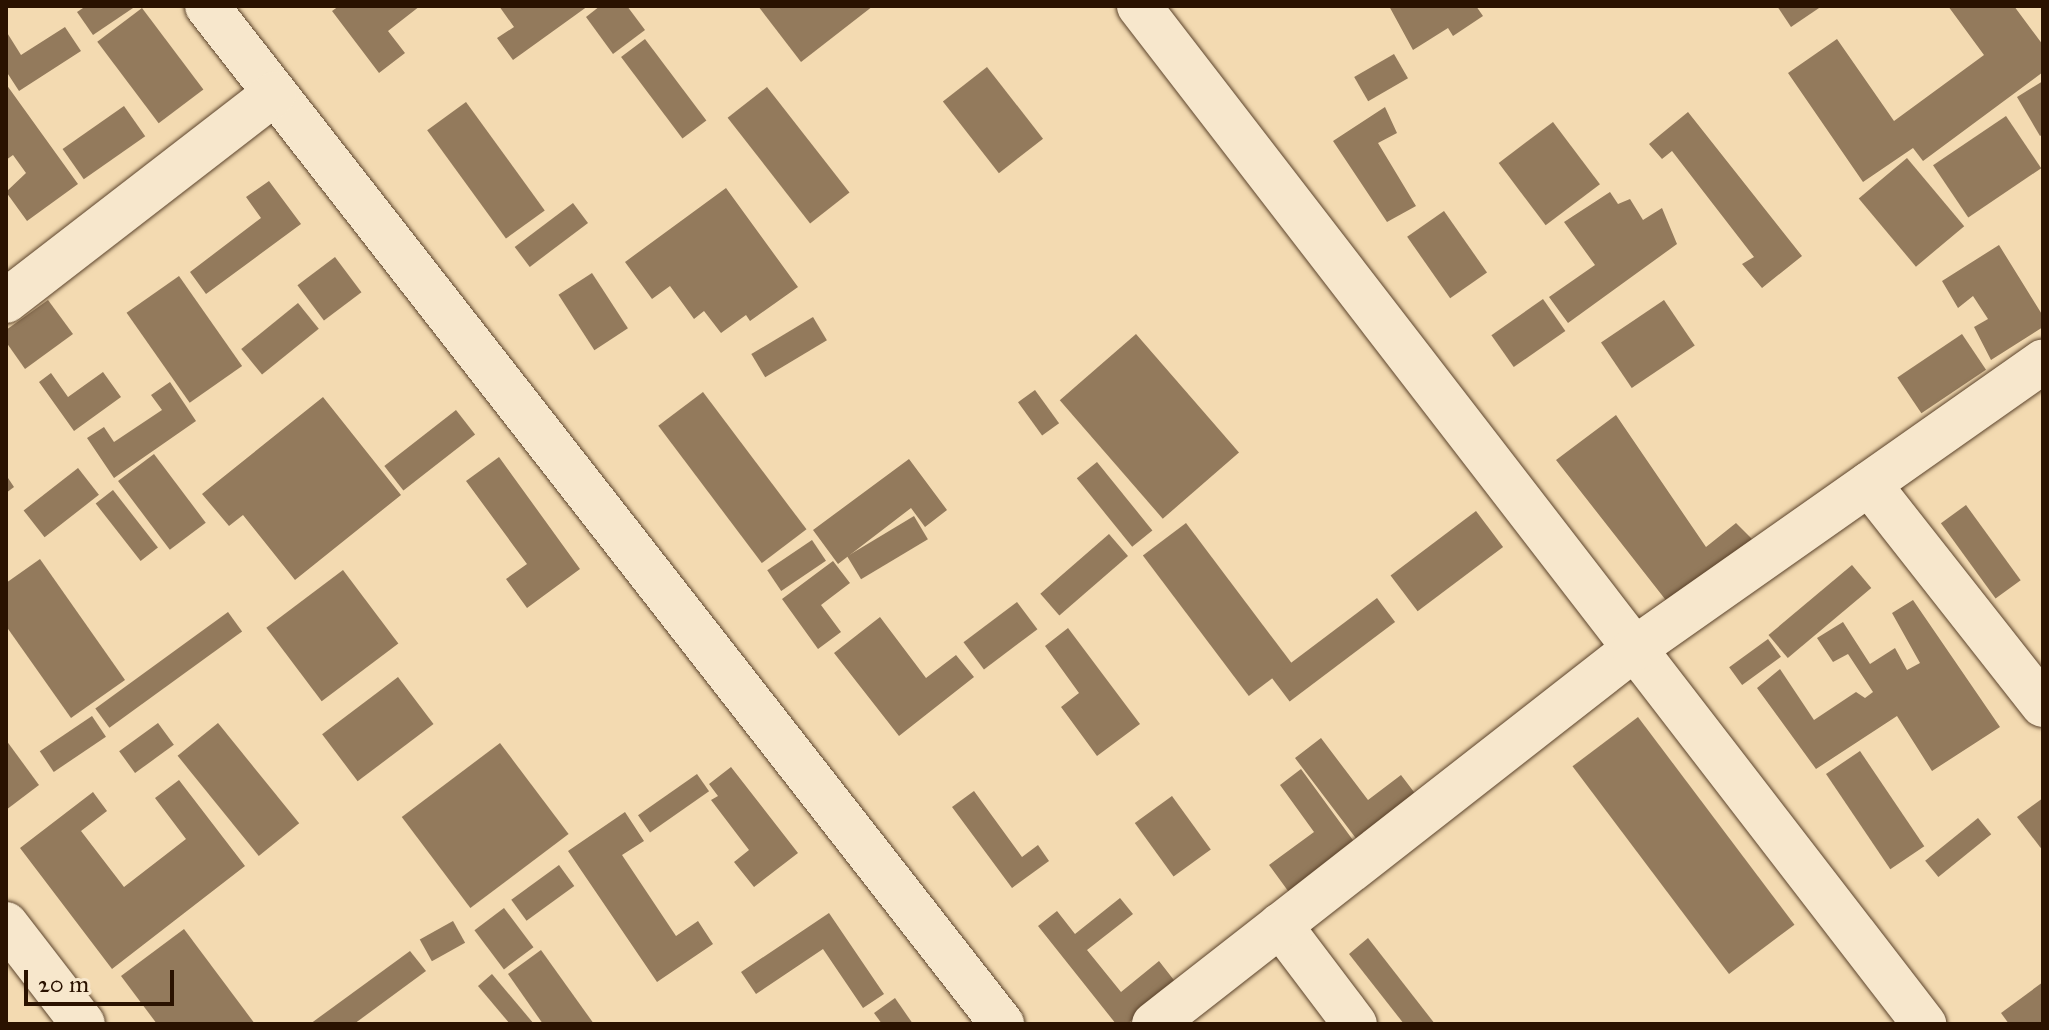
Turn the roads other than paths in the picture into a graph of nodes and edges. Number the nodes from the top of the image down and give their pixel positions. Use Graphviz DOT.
graph roads {
  1 [pos="207,6"];
  2 [pos="1139,6"];
  3 [pos="274,94"];
  4 [pos="6,301"];
  5 [pos="2043,362"];
  6 [pos="1869,484"];
  7 [pos="1634,649"];
  8 [pos="2043,705"];
  9 [pos="6,924"];
  10 [pos="1280,925"];
  11 [pos="83,1024"];
  12 [pos="1002,1024"];
  13 [pos="1154,1024"];
  14 [pos="1355,1024"];
  15 [pos="1924,1024"];
  1 -- 3 [label="street"];
  2 -- 7 [label="street"];
  3 -- 4 [label="street"];
  3 -- 12 [label="street"];
  5 -- 6 [label="street"];
  6 -- 7 [label="street"];
  6 -- 8 [label="street"];
  7 -- 10 [label="street"];
  7 -- 15 [label="street"];
  9 -- 11 [label="street"];
  10 -- 13 [label="street"];
  10 -- 14 [label="street"];
}
